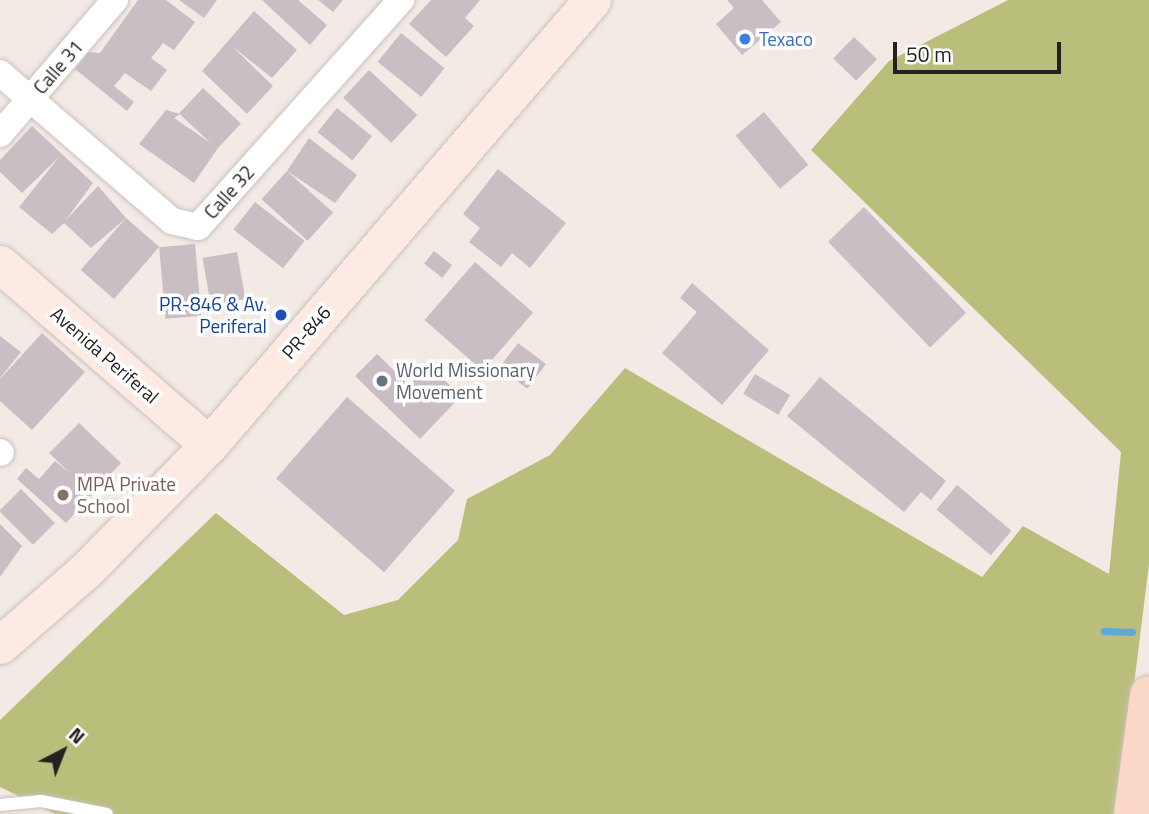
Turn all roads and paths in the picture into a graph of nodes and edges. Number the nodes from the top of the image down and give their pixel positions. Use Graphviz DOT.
graph roads {
  1 [pos="115,0"];
  2 [pos="401,0"];
  3 [pos="592,0"];
  4 [pos="0,74"];
  5 [pos="30,99"];
  6 [pos="0,135"];
  7 [pos="0,264"];
  8 [pos="209,445"];
  9 [pos="0,645"];
  10 [pos="1149,695"];
  11 [pos="0,805"];
  12 [pos="22,808"];
  13 [pos="107,814"];
  14 [pos="1133,814"];
  1 -- 5 [label="street, Calle 31"];
  2 -- 5 [label="street, Calle 32"];
  3 -- 8 [label="street, PR-846 / PR-846"];
  4 -- 5 [label="street, Calle 32"];
  5 -- 6 [label="street, Calle 31"];
  7 -- 8 [label="street, Avenida Periferal"];
  8 -- 9 [label="street, PR-846 / PR-846"];
  10 -- 14 [label="main road"];
  11 -- 12 [label="lane"];
  12 -- 13 [label="lane"];
}
